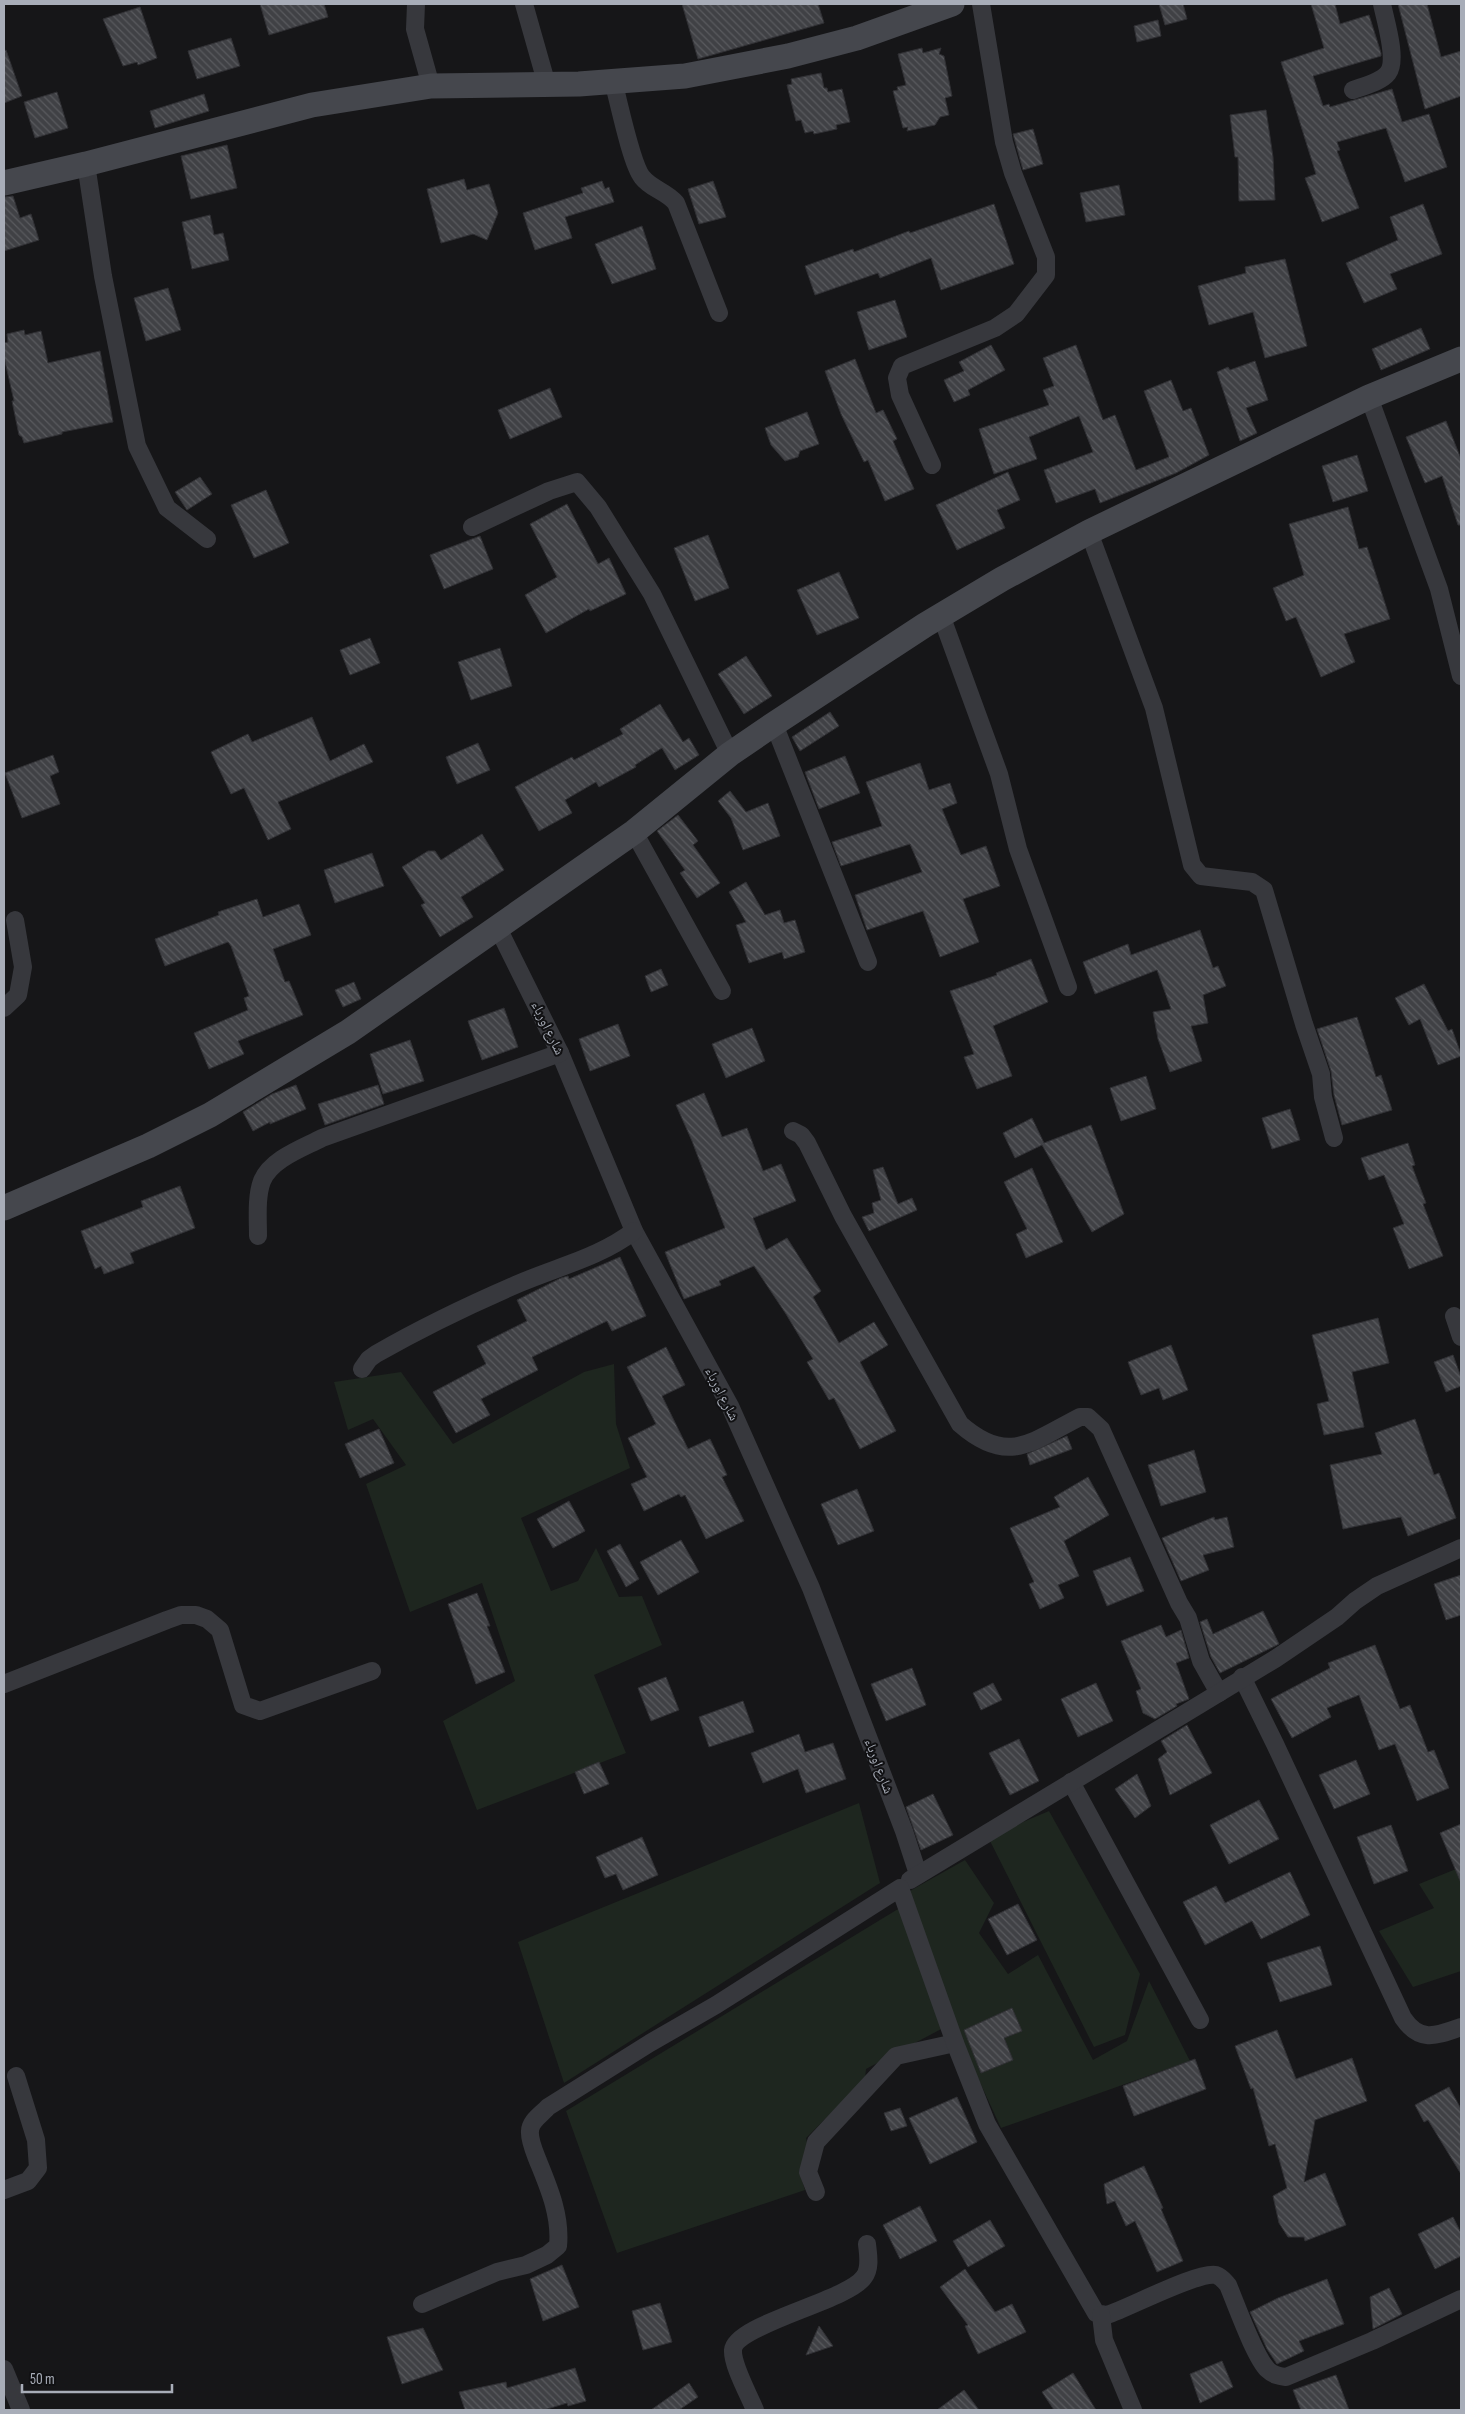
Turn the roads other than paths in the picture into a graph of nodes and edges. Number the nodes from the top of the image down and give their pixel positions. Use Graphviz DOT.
graph roads {
  1 [pos="416,4"];
  2 [pos="524,4"];
  3 [pos="952,4"];
  4 [pos="981,4"];
  5 [pos="1382,4"];
  6 [pos="613,81"];
  7 [pos="547,84"];
  8 [pos="431,86"];
  9 [pos="1353,90"];
  10 [pos="86,164"];
  11 [pos="4,183"];
  12 [pos="718,313"];
  13 [pos="1461,358"];
  14 [pos="1369,397"];
  15 [pos="932,464"];
  16 [pos="472,527"];
  17 [pos="1089,532"];
  18 [pos="207,539"];
  19 [pos="941,615"];
  20 [pos="1461,676"];
  21 [pos="774,724"];
  22 [pos="730,754"];
  23 [pos="634,832"];
  24 [pos="15,920"];
  25 [pos="497,926"];
  26 [pos="868,962"];
  27 [pos="1068,986"];
  28 [pos="722,991"];
  29 [pos="4,1008"];
  30 [pos="560,1053"];
  31 [pos="793,1131"];
  32 [pos="1334,1138"];
  33 [pos="4,1208"];
  34 [pos="634,1231"];
  35 [pos="258,1236"];
  36 [pos="1454,1316"];
  37 [pos="1461,1337"];
  38 [pos="362,1369"];
  39 [pos="1461,1548"];
  40 [pos="372,1671"];
  41 [pos="1242,1678"];
  42 [pos="4,1684"];
  43 [pos="1219,1693"];
  44 [pos="1071,1782"];
  45 [pos="918,1874"];
  46 [pos="900,1888"];
  47 [pos="1200,2020"];
  48 [pos="1461,2028"];
  49 [pos="955,2043"];
  50 [pos="16,2076"];
  51 [pos="4,2190"];
  52 [pos="816,2192"];
  53 [pos="867,2244"];
  54 [pos="1461,2299"];
  55 [pos="422,2304"];
  56 [pos="1101,2315"];
  57 [pos="4,2370"];
  58 [pos="21,2410"];
  59 [pos="755,2410"];
  60 [pos="1133,2410"];
  1 -- 8 [label="street"];
  2 -- 7 [label="street"];
  3 -- 6 [label="street"];
  4 -- 15 [label="street"];
  5 -- 9 [label="street"];
  6 -- 7 [label="street"];
  6 -- 12 [label="street"];
  7 -- 8 [label="street"];
  8 -- 10 [label="street"];
  10 -- 11 [label="street"];
  10 -- 18 [label="street"];
  13 -- 14 [label="street"];
  14 -- 17 [label="street"];
  14 -- 20 [label="street"];
  16 -- 22 [label="street"];
  17 -- 19 [label="street"];
  17 -- 32 [label="street"];
  19 -- 21 [label="street"];
  19 -- 27 [label="street"];
  21 -- 22 [label="street"];
  21 -- 26 [label="street"];
  22 -- 23 [label="street"];
  23 -- 25 [label="street"];
  23 -- 28 [label="street"];
  24 -- 29 [label="street"];
  25 -- 30 [label="street, شارع اورباء"];
  25 -- 33 [label="street"];
  30 -- 34 [label="street, شارع اورباء"];
  30 -- 35 [label="street"];
  31 -- 43 [label="street"];
  34 -- 38 [label="street"];
  34 -- 45 [label="street, شارع اورباء"];
  36 -- 37 [label="street"];
  39 -- 41 [label="street"];
  40 -- 42 [label="street"];
  41 -- 43 [label="street"];
  41 -- 48 [label="street"];
  43 -- 44 [label="street"];
  44 -- 45 [label="street"];
  44 -- 47 [label="street"];
  45 -- 46 [label="street"];
  46 -- 49 [label="street"];
  46 -- 55 [label="street"];
  49 -- 52 [label="street"];
  49 -- 56 [label="street"];
  50 -- 51 [label="street"];
  53 -- 59 [label="street"];
  54 -- 56 [label="street"];
  56 -- 60 [label="street"];
  57 -- 58 [label="street"];
}
